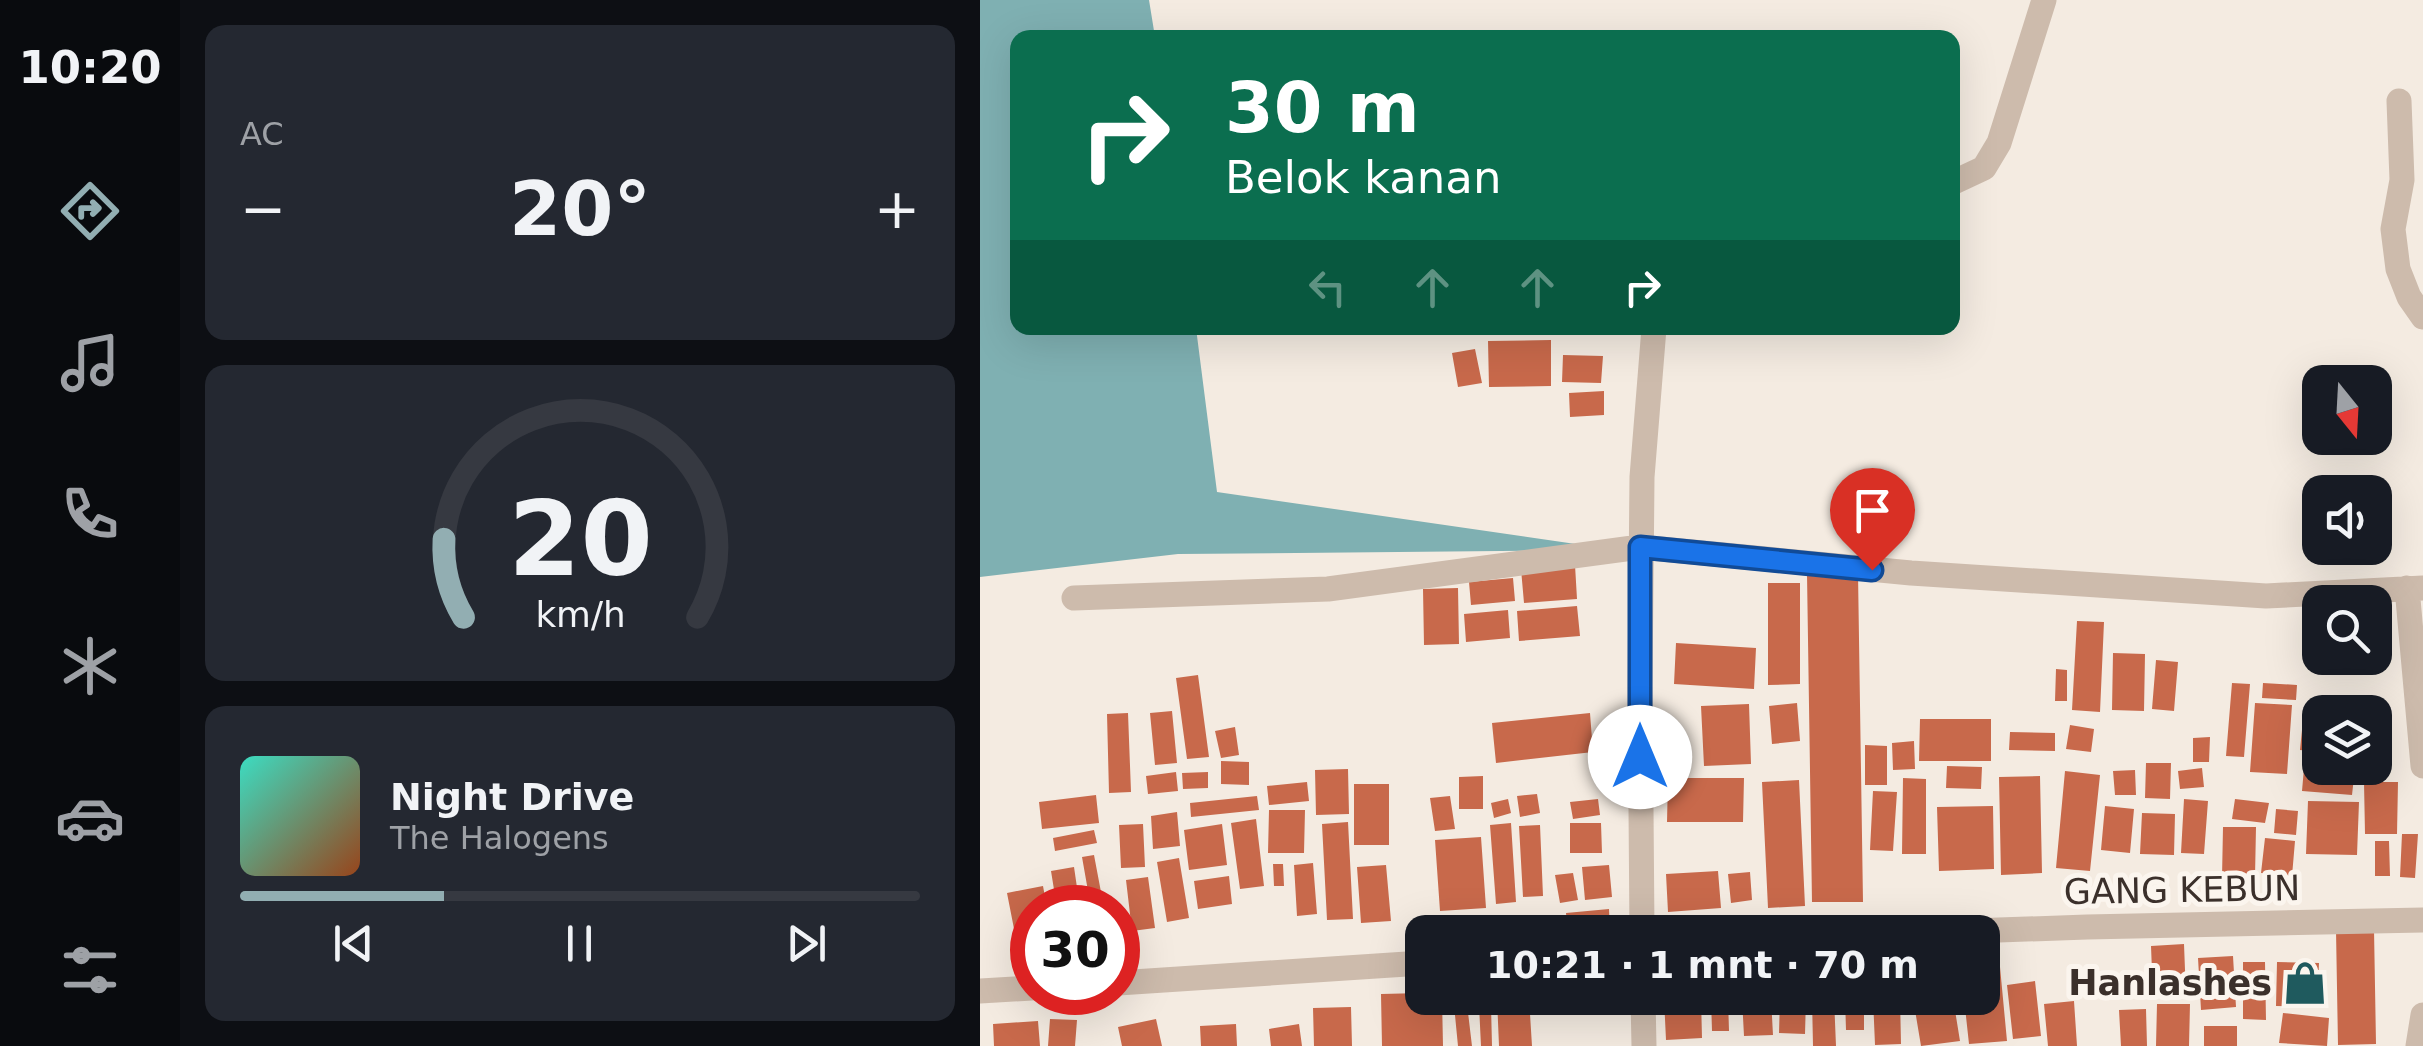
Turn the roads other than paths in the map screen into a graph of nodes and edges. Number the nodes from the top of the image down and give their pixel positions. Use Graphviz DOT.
graph roads {
  1 [pos="2044,0"];
  2 [pos="2400,101"];
  3 [pos="1960,179"];
  4 [pos="2423,317"];
  5 [pos="1653,335"];
  6 [pos="1640,547"];
  7 [pos="2415,588"];
  8 [pos="1074,598"];
  9 [pos="2423,766"];
  10 [pos="1642,915"];
  11 [pos="2423,920"];
  12 [pos="2000,930"];
  13 [pos="1405,964"];
  14 [pos="1140,982"];
  15 [pos="1010,989"];
  16 [pos="980,990"];
  17 [pos="1643,1015"];
  18 [pos="2423,1015"];
  19 [pos="1644,1046"];
  20 [pos="2418,1046"];
  1 -- 3 [label="street"];
  2 -- 4 [label="street"];
  5 -- 6 [label="street"];
  6 -- 7 [label="street"];
  6 -- 8 [label="street"];
  6 -- 10 [label="street"];
  7 -- 9 [label="street"];
  11 -- 12 [label="street, GANG KEBUN"];
  13 -- 14 [label="street"];
  15 -- 16 [label="street"];
  17 -- 19 [label="street"];
  18 -- 20 [label="street"];
}
